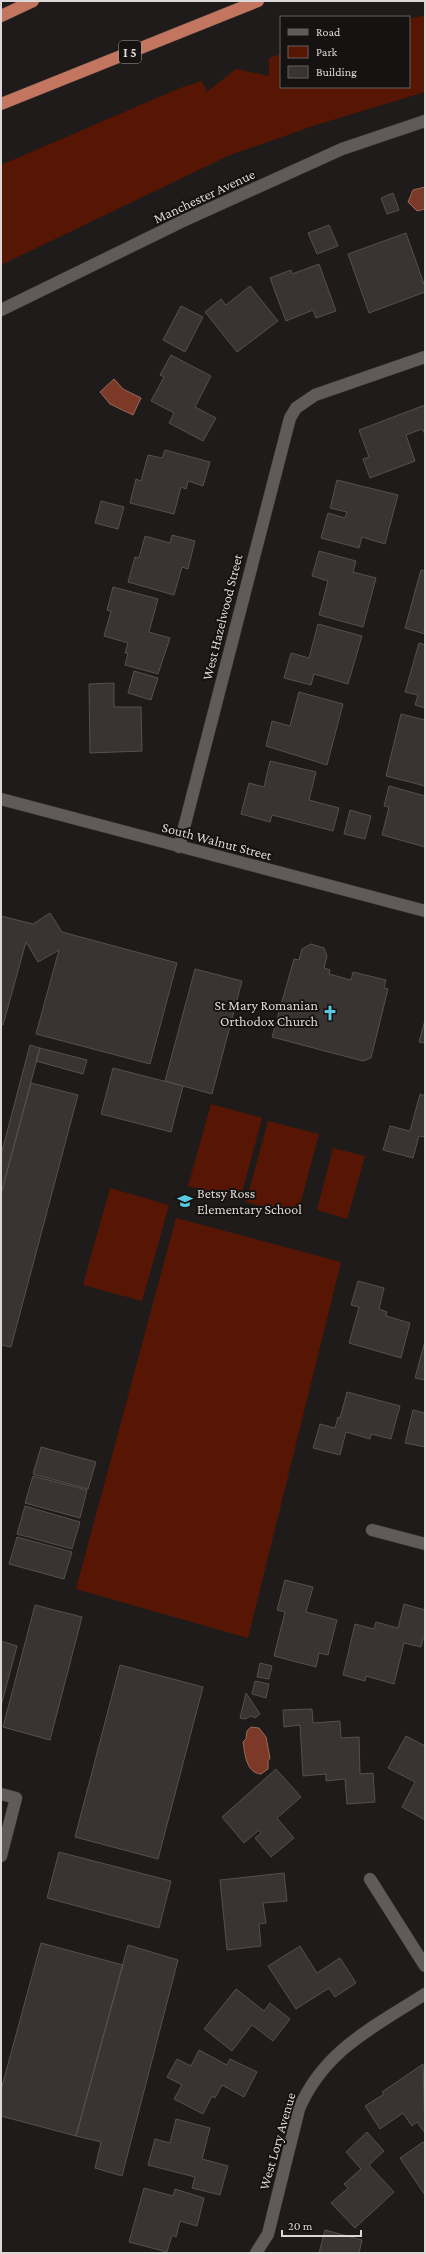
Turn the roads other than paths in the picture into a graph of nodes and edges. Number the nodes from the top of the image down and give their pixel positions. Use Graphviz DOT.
graph roads {
  1 [pos="33,1"];
  2 [pos="258,1"];
  3 [pos="1,16"];
  4 [pos="1,104"];
  5 [pos="425,121"];
  6 [pos="1,310"];
  7 [pos="425,357"];
  8 [pos="1,799"];
  9 [pos="179,847"];
  10 [pos="425,911"];
  11 [pos="372,1530"];
  12 [pos="425,1544"];
  13 [pos="1,1794"];
  14 [pos="1,1856"];
  15 [pos="370,1879"];
  16 [pos="425,1966"];
  17 [pos="425,1994"];
  18 [pos="256,2253"];
  1 -- 3 [label="highway"];
  2 -- 4 [label="highway, I 5"];
  5 -- 6 [label="street, Manchester Avenue"];
  7 -- 9 [label="street, West Hazelwood Street"];
  8 -- 9 [label="street, South Walnut Street"];
  9 -- 10 [label="street, South Walnut Street"];
  11 -- 12 [label="street"];
  13 -- 14 [label="street"];
  15 -- 16 [label="street"];
  17 -- 18 [label="street, West Lory Avenue"];
}
